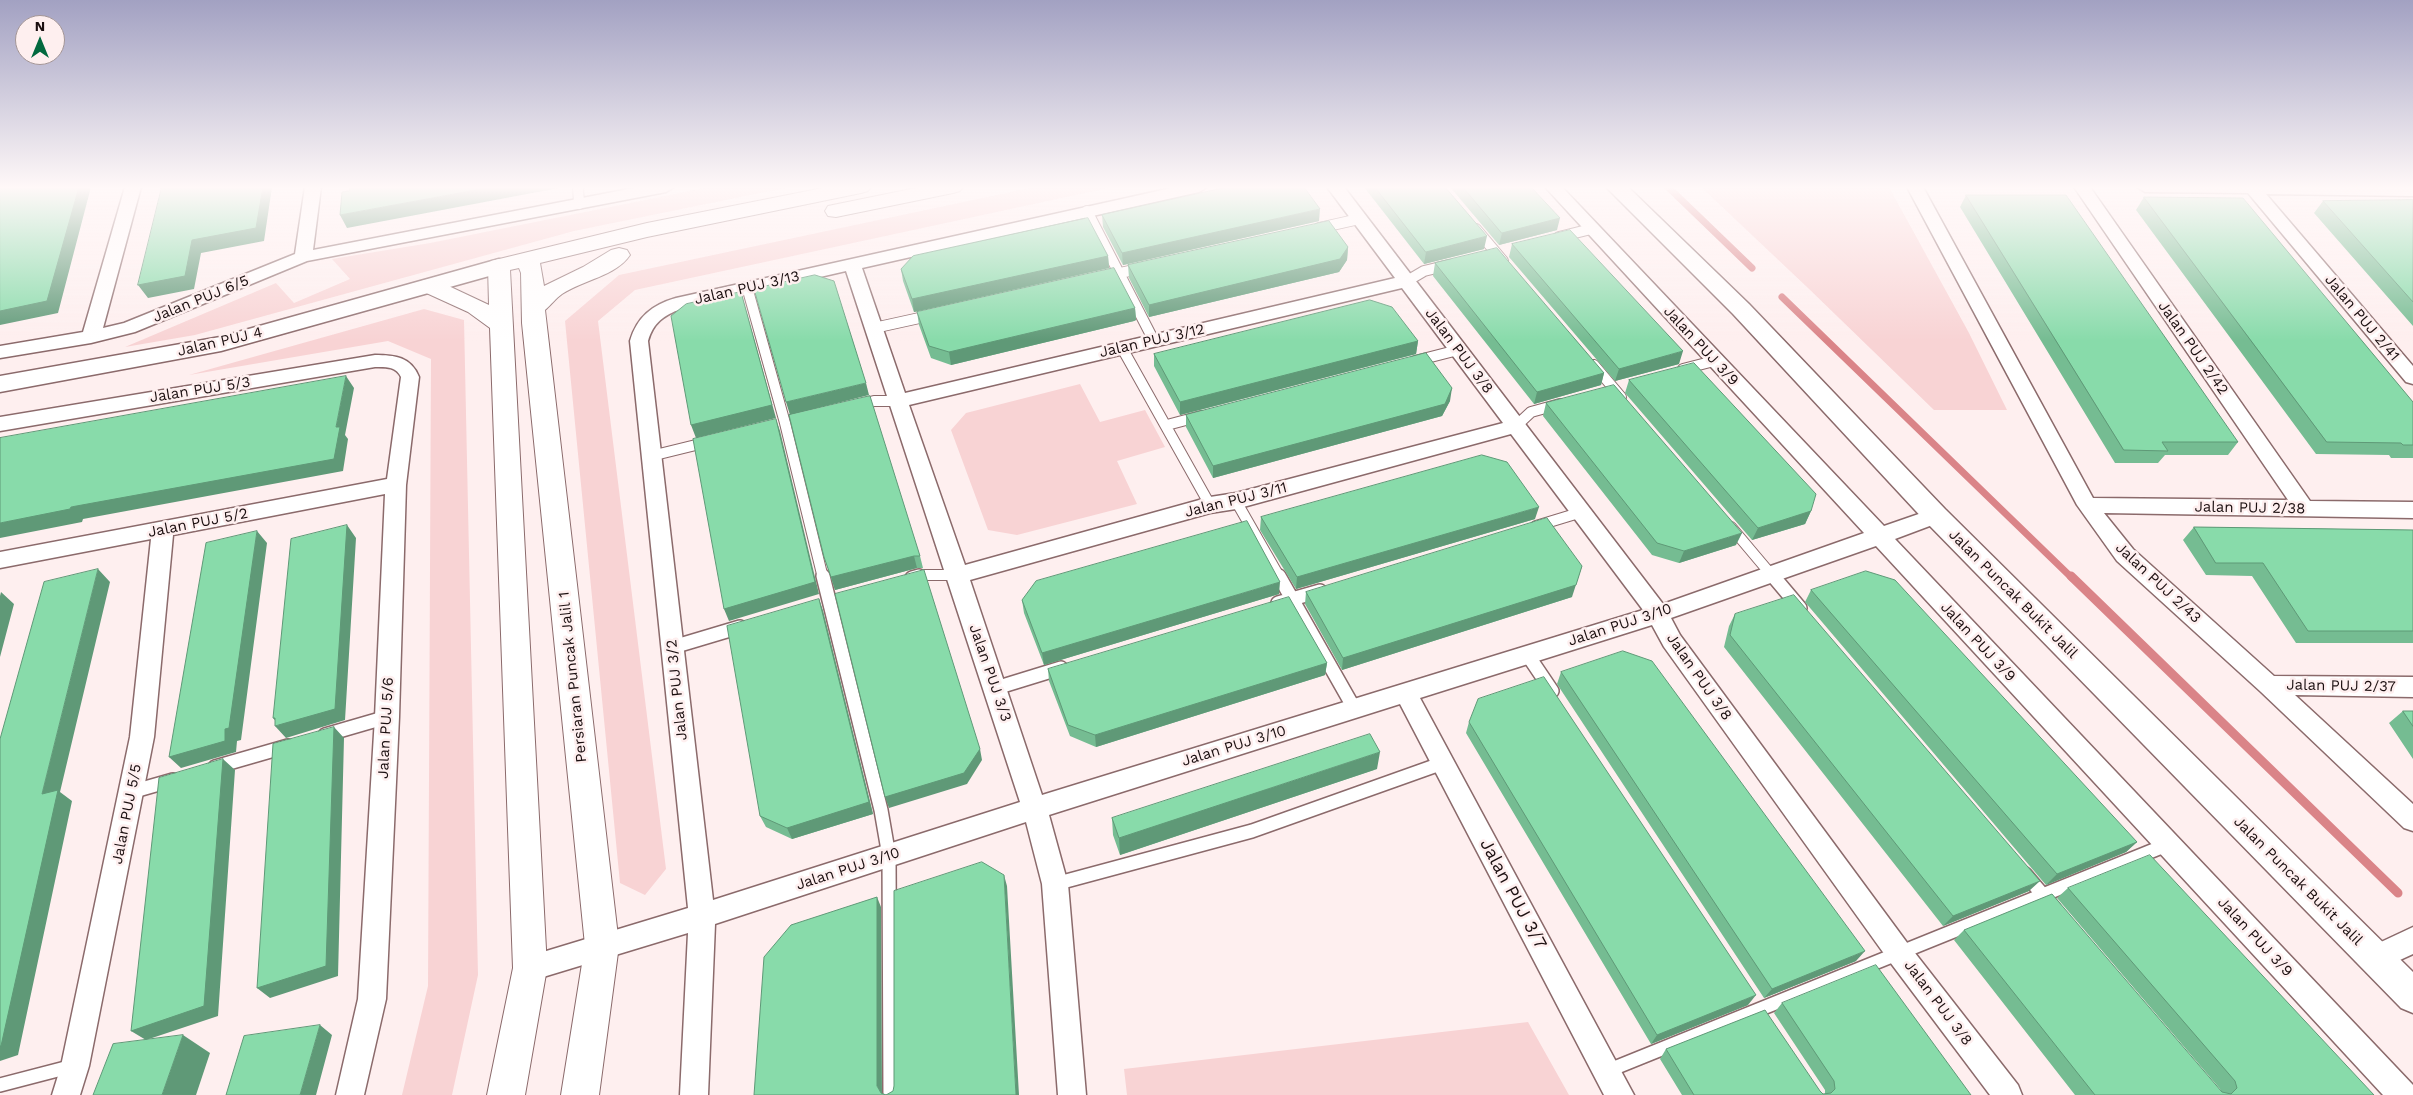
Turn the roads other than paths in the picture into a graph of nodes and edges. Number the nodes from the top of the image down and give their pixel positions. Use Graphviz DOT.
graph roads {
  1 [pos="119,238"];
  2 [pos="305,238"];
  3 [pos="389,238"];
  4 [pos="621,238"];
  5 [pos="702,238"];
  6 [pos="967,238"];
  7 [pos="1101,238"];
  8 [pos="1374,238"];
  9 [pos="1484,238"];
  10 [pos="1600,238"];
  11 [pos="1668,238"];
  12 [pos="1943,238"];
  13 [pos="2117,238"];
  14 [pos="2295,238"];
  15 [pos="619,255"];
  16 [pos="303,257"];
  17 [pos="1460,262"];
  18 [pos="852,264"];
  19 [pos="1157,264"];
  20 [pos="530,266"];
  21 [pos="1508,267"];
  22 [pos="500,273"];
  23 [pos="1119,273"];
  24 [pos="1090,279"];
  25 [pos="1407,281"];
  26 [pos="434,285"];
  27 [pos="747,287"];
  28 [pos="676,304"];
  29 [pos="534,308"];
  30 [pos="940,313"];
  31 [pos="500,325"];
  32 [pos="874,328"];
  33 [pos="91,337"];
  34 [pos="1154,341"];
  35 [pos="1122,348"];
  36 [pos="1458,350"];
  37 [pos="0,352"];
  38 [pos="1589,360"];
  39 [pos="1714,360"];
  40 [pos="401,364"];
  41 [pos="1402,364"];
  42 [pos="1669,373"];
  43 [pos="2413,378"];
  44 [pos="0,384"];
  45 [pos="898,401"];
  46 [pos="1568,402"];
  47 [pos="1626,404"];
  48 [pos="847,408"];
  49 [pos="1214,413"];
  50 [pos="0,424"];
  51 [pos="1167,425"];
  52 [pos="1516,426"];
  53 [pos="718,440"];
  54 [pos="651,456"];
  55 [pos="396,484"];
  56 [pos="1236,501"];
  57 [pos="2087,505"];
  58 [pos="1210,506"];
  59 [pos="2304,508"];
  60 [pos="2413,510"];
  61 [pos="1582,512"];
  62 [pos="1936,516"];
  63 [pos="1727,522"];
  64 [pos="163,529"];
  65 [pos="1526,529"];
  66 [pos="1878,537"];
  67 [pos="0,560"];
  68 [pos="1771,574"];
  69 [pos="957,575"];
  70 [pos="896,582"];
  71 [pos="1330,588"];
  72 [pos="1292,599"];
  73 [pos="1264,608"];
  74 [pos="1658,614"];
  75 [pos="1809,618"];
  76 [pos="756,622"];
  77 [pos="673,647"];
  78 [pos="1527,654"];
  79 [pos="1072,665"];
  80 [pos="2269,685"];
  81 [pos="2413,687"];
  82 [pos="996,688"];
  83 [pos="1406,692"];
  84 [pos="1560,703"];
  85 [pos="1354,708"];
  86 [pos="387,717"];
  87 [pos="1443,763"];
  88 [pos="207,770"];
  89 [pos="188,775"];
  90 [pos="131,792"];
  91 [pos="1036,808"];
  92 [pos="2413,820"];
  93 [pos="2169,844"];
  94 [pos="889,856"];
  95 [pos="2018,865"];
  96 [pos="1055,884"];
  97 [pos="2043,895"];
  98 [pos="702,916"];
  99 [pos="2062,917"];
  100 [pos="2413,940"];
  101 [pos="602,946"];
  102 [pos="1900,953"];
  103 [pos="2376,958"];
  104 [pos="530,968"];
  105 [pos="2413,996"];
  106 [pos="1758,1005"];
  107 [pos="1772,1024"];
  108 [pos="75,1066"];
  109 [pos="1607,1072"];
  110 [pos="0,1085"];
  111 [pos="66,1095"];
  112 [pos="350,1095"];
  113 [pos="506,1095"];
  114 [pos="580,1095"];
  115 [pos="694,1095"];
  116 [pos="890,1095"];
  117 [pos="1072,1095"];
  118 [pos="1620,1095"];
  119 [pos="2008,1095"];
  120 [pos="2403,1095"];
  1 -- 33 [label="street"];
  2 -- 16 [label="street"];
  3 -- 16 [label="street, Jalan PUJ 6/5"];
  4 -- 20 [label="main road"];
  5 -- 15 [label="main road"];
  6 -- 18 [label="street, Jalan PUJ 3/13"];
  7 -- 23 [label="lane"];
  8 -- 25 [label="street, Jalan PUJ 3/8"];
  9 -- 21 [label="lane"];
  10 -- 39 [label="street, Jalan PUJ 3/9"];
  11 -- 62 [label="street, Jalan Puncak Bukit Jalil"];
  12 -- 57 [label="street, Jalan PUJ 2/43"];
  13 -- 59 [label="street, Jalan PUJ 2/42"];
  14 -- 43 [label="street, Jalan PUJ 2/41"];
  15 -- 20 [label="main road"];
  15 -- 29 [label="main road"];
  16 -- 33 [label="street, Jalan PUJ 6/5"];
  17 -- 25 [label="lane"];
  18 -- 27 [label="street, Jalan PUJ 3/13"];
  18 -- 32 [label="street, Jalan PUJ 3/3"];
  19 -- 23 [label="lane"];
  20 -- 22 [label="main road"];
  20 -- 29 [label="main road, Persiaran Puncak Jalil 1"];
  22 -- 26 [label="street, Jalan PUJ 4"];
  22 -- 31 [label="main road"];
  23 -- 24 [label="lane"];
  23 -- 34 [label="lane"];
  25 -- 34 [label="street, Jalan PUJ 3/12"];
  25 -- 36 [label="street, Jalan PUJ 3/8"];
  26 -- 31 [label="main road"];
  26 -- 44 [label="street, Jalan PUJ 4"];
  27 -- 28 [label="street, Jalan PUJ 3/13"];
  27 -- 94 [label="lane"];
  28 -- 54 [label="street, Jalan PUJ 3/2"];
  29 -- 101 [label="main road, Persiaran Puncak Jalil 1"];
  30 -- 32 [label="lane"];
  31 -- 104 [label="main road"];
  32 -- 45 [label="street, Jalan PUJ 3/3"];
  33 -- 37 [label="street, Jalan PUJ 6/5"];
  34 -- 35 [label="street, Jalan PUJ 3/12"];
  35 -- 45 [label="street, Jalan PUJ 3/12"];
  35 -- 51 [label="lane"];
  36 -- 41 [label="lane"];
  36 -- 52 [label="street, Jalan PUJ 3/8"];
  38 -- 47 [label="lane"];
  39 -- 42 [label="lane"];
  39 -- 66 [label="street, Jalan PUJ 3/9"];
  40 -- 50 [label="street, Jalan PUJ 5/3"];
  40 -- 55 [label="street, Jalan PUJ 5/6"];
  45 -- 48 [label="lane"];
  45 -- 69 [label="street, Jalan PUJ 3/3"];
  46 -- 52 [label="lane"];
  49 -- 51 [label="lane"];
  51 -- 58 [label="lane"];
  52 -- 56 [label="street, Jalan PUJ 3/11"];
  52 -- 61 [label="street, Jalan PUJ 3/8"];
  53 -- 54 [label="lane"];
  54 -- 77 [label="street, Jalan PUJ 3/2"];
  55 -- 64 [label="street, Jalan PUJ 5/2"];
  55 -- 86 [label="street, Jalan PUJ 5/6"];
  56 -- 58 [label="street, Jalan PUJ 3/11"];
  56 -- 72 [label="lane"];
  57 -- 59 [label="street, Jalan PUJ 2/38"];
  57 -- 80 [label="street, Jalan PUJ 2/43"];
  58 -- 69 [label="street, Jalan PUJ 3/11"];
  59 -- 60 [label="street, Jalan PUJ 2/38"];
  61 -- 65 [label="lane"];
  61 -- 74 [label="street, Jalan PUJ 3/8"];
  62 -- 66 [label="street, Jalan PUJ 3/10"];
  62 -- 103 [label="street, Jalan Puncak Bukit Jalil"];
  63 -- 68 [label="lane"];
  64 -- 67 [label="street, Jalan PUJ 5/2"];
  64 -- 90 [label="street, Jalan PUJ 5/5"];
  66 -- 68 [label="street, Jalan PUJ 3/10"];
  66 -- 93 [label="street, Jalan PUJ 3/9"];
  68 -- 74 [label="street, Jalan PUJ 3/10"];
  68 -- 75 [label="lane"];
  69 -- 70 [label="lane"];
  69 -- 82 [label="street, Jalan PUJ 3/3"];
  71 -- 72 [label="lane"];
  72 -- 73 [label="lane"];
  72 -- 85 [label="lane"];
  74 -- 78 [label="street, Jalan PUJ 3/10"];
  74 -- 102 [label="street, Jalan PUJ 3/8"];
  76 -- 77 [label="lane"];
  77 -- 98 [label="street, Jalan PUJ 3/2"];
  78 -- 83 [label="street, Jalan PUJ 3/10"];
  78 -- 84 [label="lane"];
  79 -- 82 [label="lane"];
  80 -- 81 [label="street, Jalan PUJ 2/37"];
  80 -- 92 [label="street, Jalan PUJ 2/43"];
  82 -- 91 [label="street, Jalan PUJ 3/3"];
  83 -- 85 [label="street, Jalan PUJ 3/10"];
  83 -- 87 [label="street, Jalan PUJ 3/7"];
  85 -- 91 [label="street, Jalan PUJ 3/10"];
  86 -- 88 [label="lane"];
  86 -- 112 [label="street, Jalan PUJ 5/6"];
  87 -- 96 [label="lane"];
  87 -- 109 [label="street, Jalan PUJ 3/7"];
  89 -- 90 [label="lane"];
  90 -- 108 [label="street, Jalan PUJ 5/5"];
  91 -- 94 [label="street, Jalan PUJ 3/10"];
  91 -- 96 [label="street, Jalan PUJ 3/3"];
  93 -- 97 [label="lane"];
  93 -- 120 [label="street, Jalan PUJ 3/9"];
  94 -- 98 [label="street, Jalan PUJ 3/10"];
  94 -- 116 [label="lane"];
  95 -- 97 [label="lane"];
  96 -- 117 [label="street, Jalan PUJ 3/3"];
  97 -- 99 [label="lane"];
  97 -- 102 [label="lane"];
  98 -- 101 [label="street, Jalan PUJ 3/10"];
  98 -- 115 [label="street, Jalan PUJ 3/2"];
  100 -- 103 [label="street"];
  101 -- 104 [label="street, Jalan PUJ 3/10"];
  101 -- 114 [label="main road, Persiaran Puncak Jalil 1"];
  102 -- 106 [label="lane"];
  102 -- 119 [label="street, Jalan PUJ 3/8"];
  103 -- 105 [label="street, Jalan Puncak Bukit Jalil"];
  104 -- 113 [label="main road"];
  106 -- 107 [label="lane"];
  106 -- 109 [label="lane"];
  108 -- 110 [label="lane"];
  108 -- 111 [label="street, Jalan PUJ 5/5"];
  109 -- 118 [label="street, Jalan PUJ 3/7"];
}
